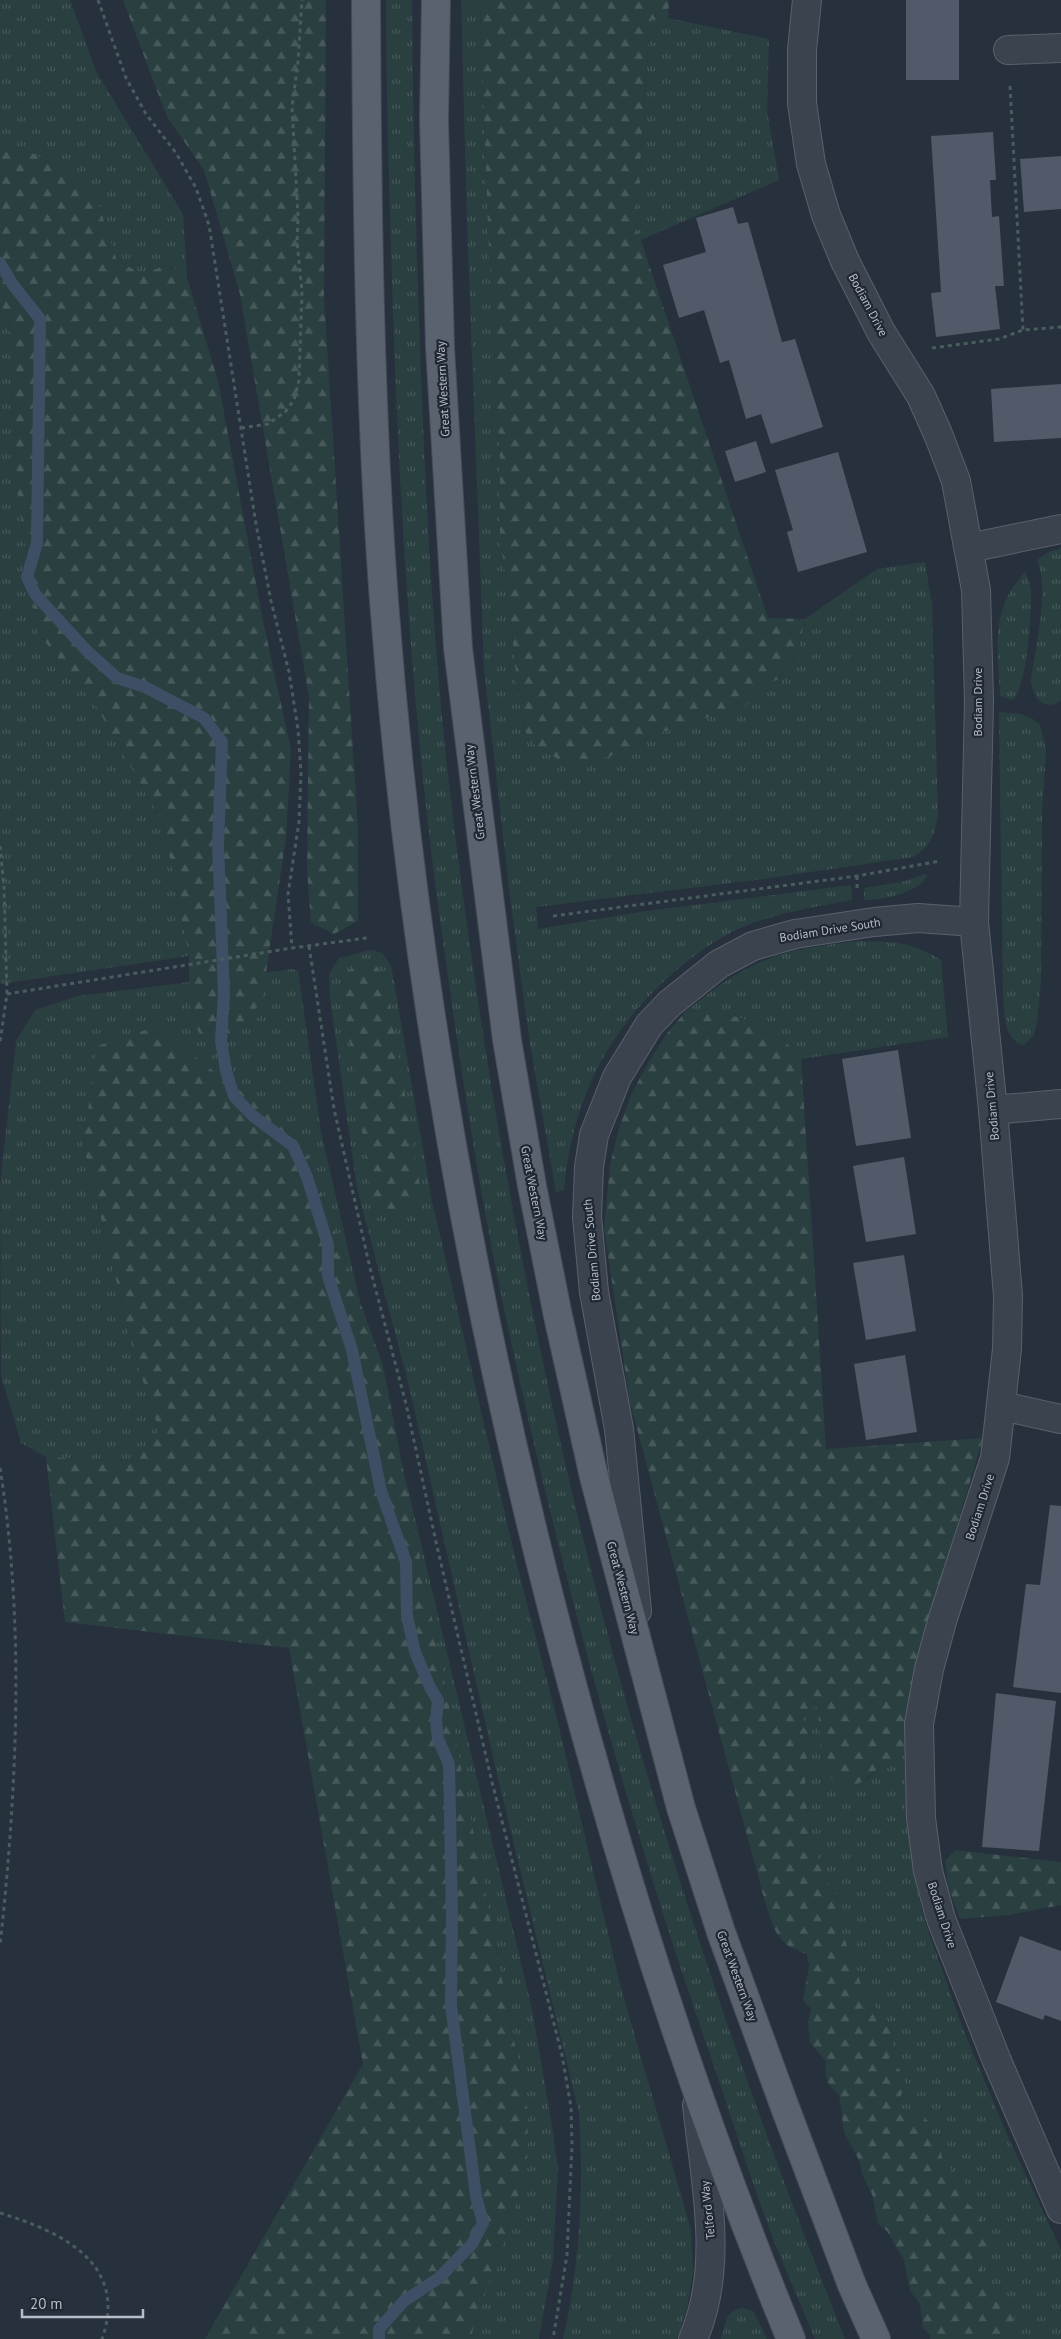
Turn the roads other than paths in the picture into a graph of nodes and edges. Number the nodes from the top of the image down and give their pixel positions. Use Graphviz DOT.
graph roads {
  1 [pos="366,0"];
  2 [pos="436,0"];
  3 [pos="807,0"];
  4 [pos="1061,48"];
  5 [pos="1008,50"];
  6 [pos="1061,529"];
  7 [pos="969,548"];
  8 [pos="974,922"];
  9 [pos="1061,1104"];
  10 [pos="993,1110"];
  11 [pos="1002,1406"];
  12 [pos="1061,1419"];
  13 [pos="642,1661"];
  14 [pos="694,2079"];
  15 [pos="1051,2160"];
  16 [pos="1061,2209"];
  17 [pos="693,2339"];
  18 [pos="791,2339"];
  19 [pos="876,2339"];
  1 -- 14 [label="main road"];
  2 -- 13 [label="main road, Great Western Way"];
  3 -- 7 [label="street, Bodiam Drive"];
  4 -- 5 [label="street"];
  6 -- 7 [label="street"];
  7 -- 8 [label="street, Bodiam Drive"];
  8 -- 10 [label="street, Bodiam Drive"];
  8 -- 13 [label="street, Bodiam Drive South"];
  9 -- 10 [label="street"];
  10 -- 11 [label="street, Bodiam Drive"];
  11 -- 12 [label="street"];
  11 -- 15 [label="street, Bodiam Drive"];
  13 -- 19 [label="main road, Great Western Way"];
  14 -- 17 [label="street, Telford Way"];
  14 -- 18 [label="main road"];
  15 -- 16 [label="street, Bodiam Drive"];
}
